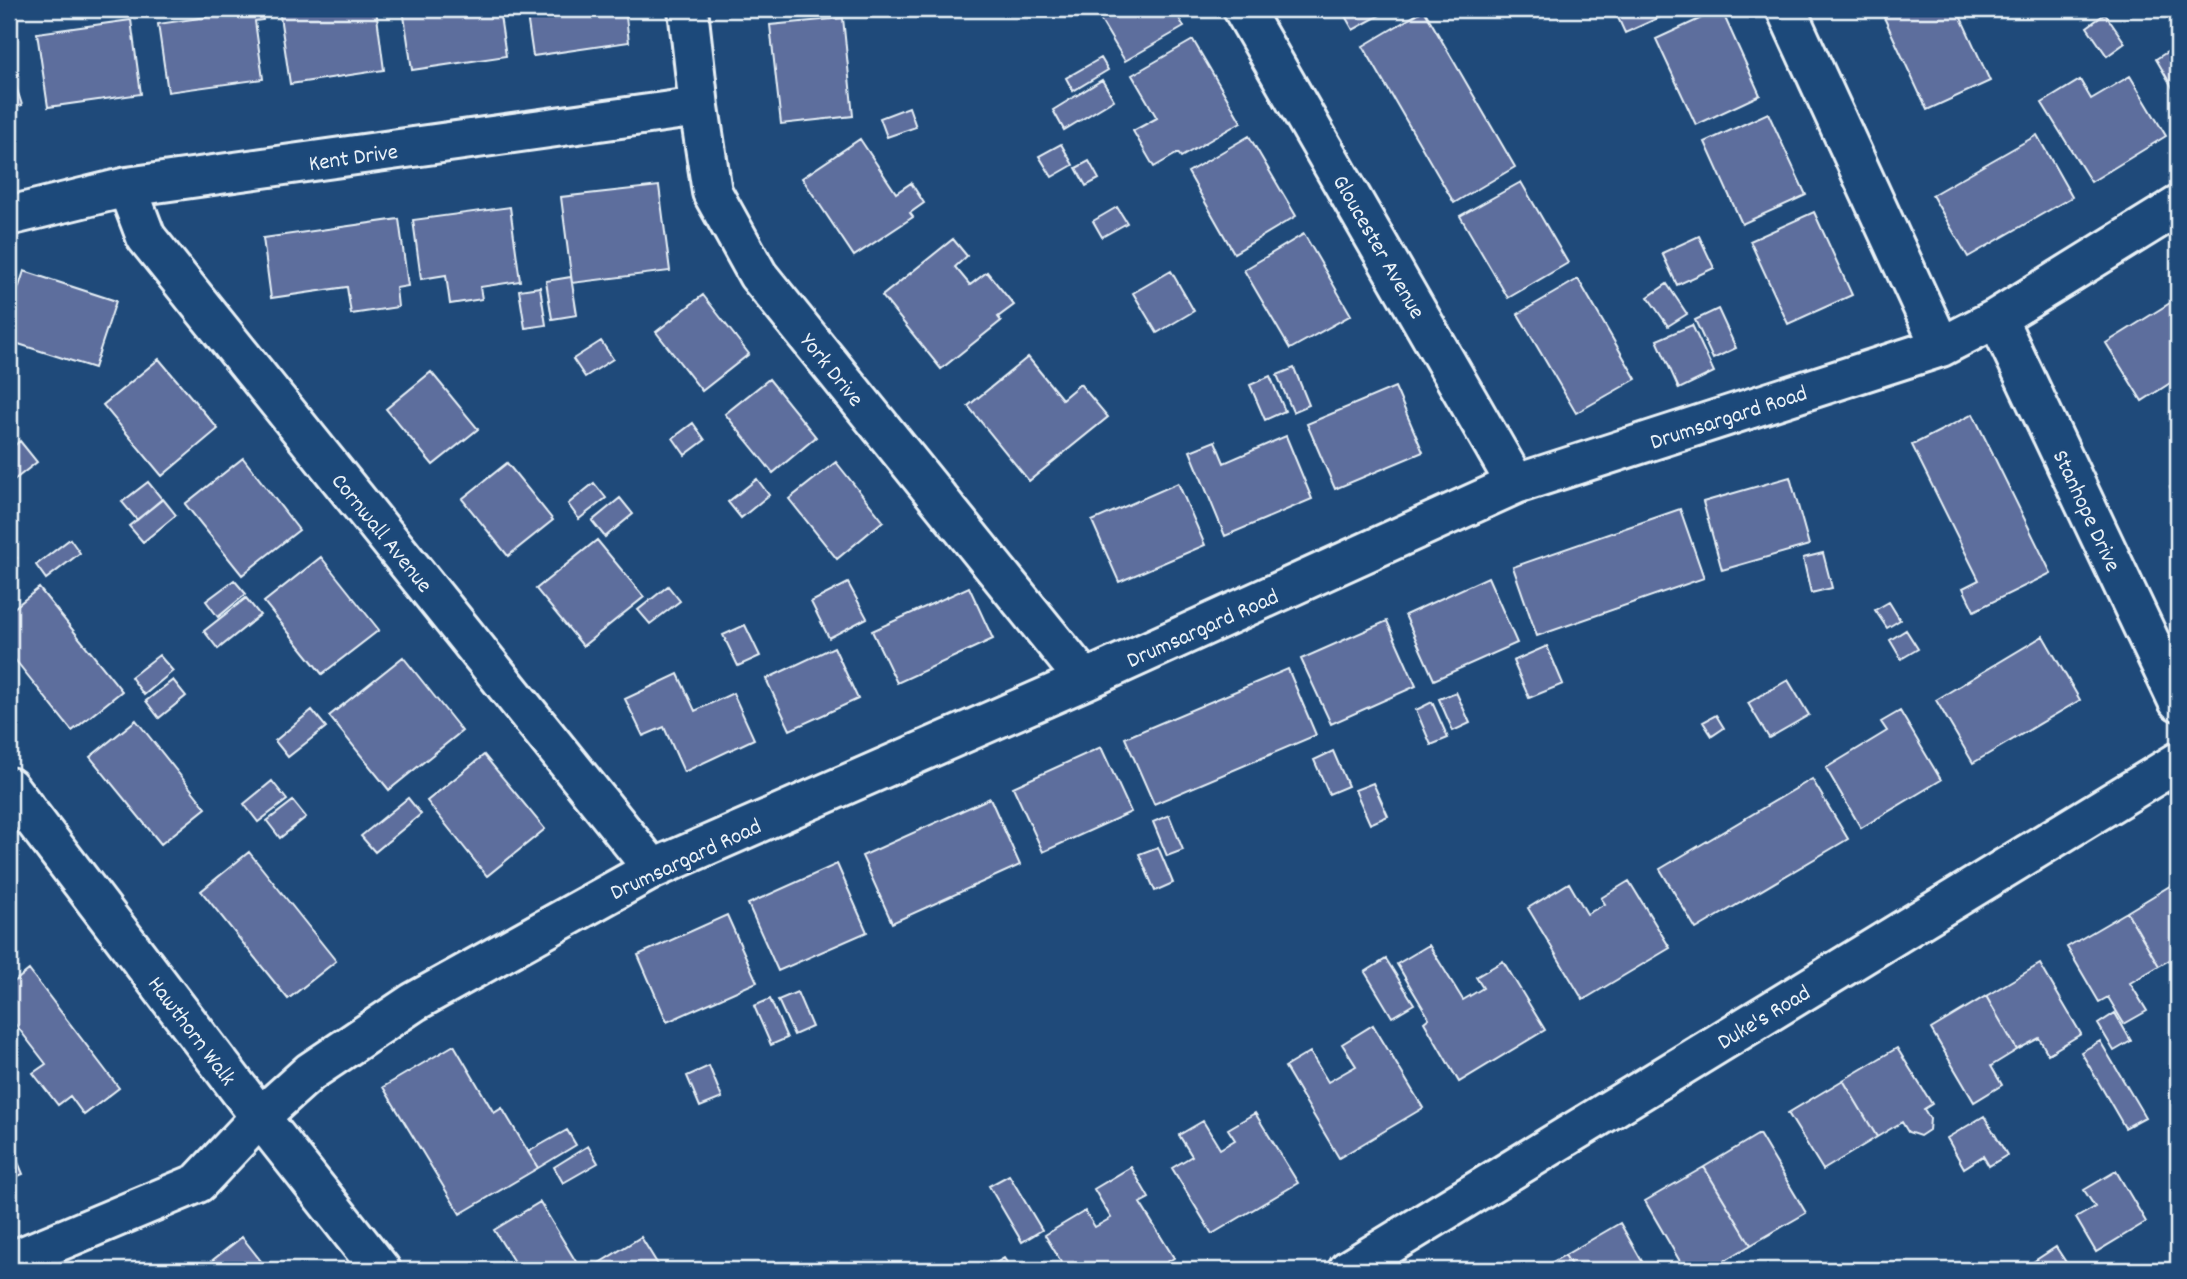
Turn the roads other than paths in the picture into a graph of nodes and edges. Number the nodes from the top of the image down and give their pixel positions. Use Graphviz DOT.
graph roads {
  1 [pos="688,9"];
  2 [pos="1243,9"];
  3 [pos="1786,9"];
  4 [pos="699,107"];
  5 [pos="127,187"];
  6 [pos="2178,206"];
  7 [pos="9,216"];
  8 [pos="1997,318"];
  9 [pos="1941,347"];
  10 [pos="1516,484"];
  11 [pos="1085,680"];
  12 [pos="2178,701"];
  13 [pos="2178,762"];
  14 [pos="9,787"];
  15 [pos="653,869"];
  16 [pos="260,1117"];
  17 [pos="9,1262"];
  18 [pos="381,1270"];
  19 [pos="1348,1270"];
  1 -- 4 [label="street, York Drive"];
  2 -- 10 [label="street, Gloucester Avenue"];
  3 -- 9 [label="street"];
  4 -- 5 [label="street, Kent Drive"];
  4 -- 11 [label="street, York Drive"];
  5 -- 7 [label="street, Kent Drive"];
  5 -- 15 [label="street, Cornwall Avenue"];
  6 -- 8 [label="street, Drumsargard Road"];
  8 -- 9 [label="street, Drumsargard Road"];
  8 -- 12 [label="street, Stanhope Drive"];
  9 -- 10 [label="street, Drumsargard Road"];
  10 -- 11 [label="street, Drumsargard Road"];
  11 -- 15 [label="street, Drumsargard Road"];
  13 -- 19 [label="street, Duke's Road"];
  14 -- 16 [label="street, Hawthorn Walk"];
  15 -- 16 [label="street, Drumsargard Road"];
  16 -- 17 [label="street, Drumsargard Road"];
  16 -- 18 [label="street, Hawthorn Walk"];
}
